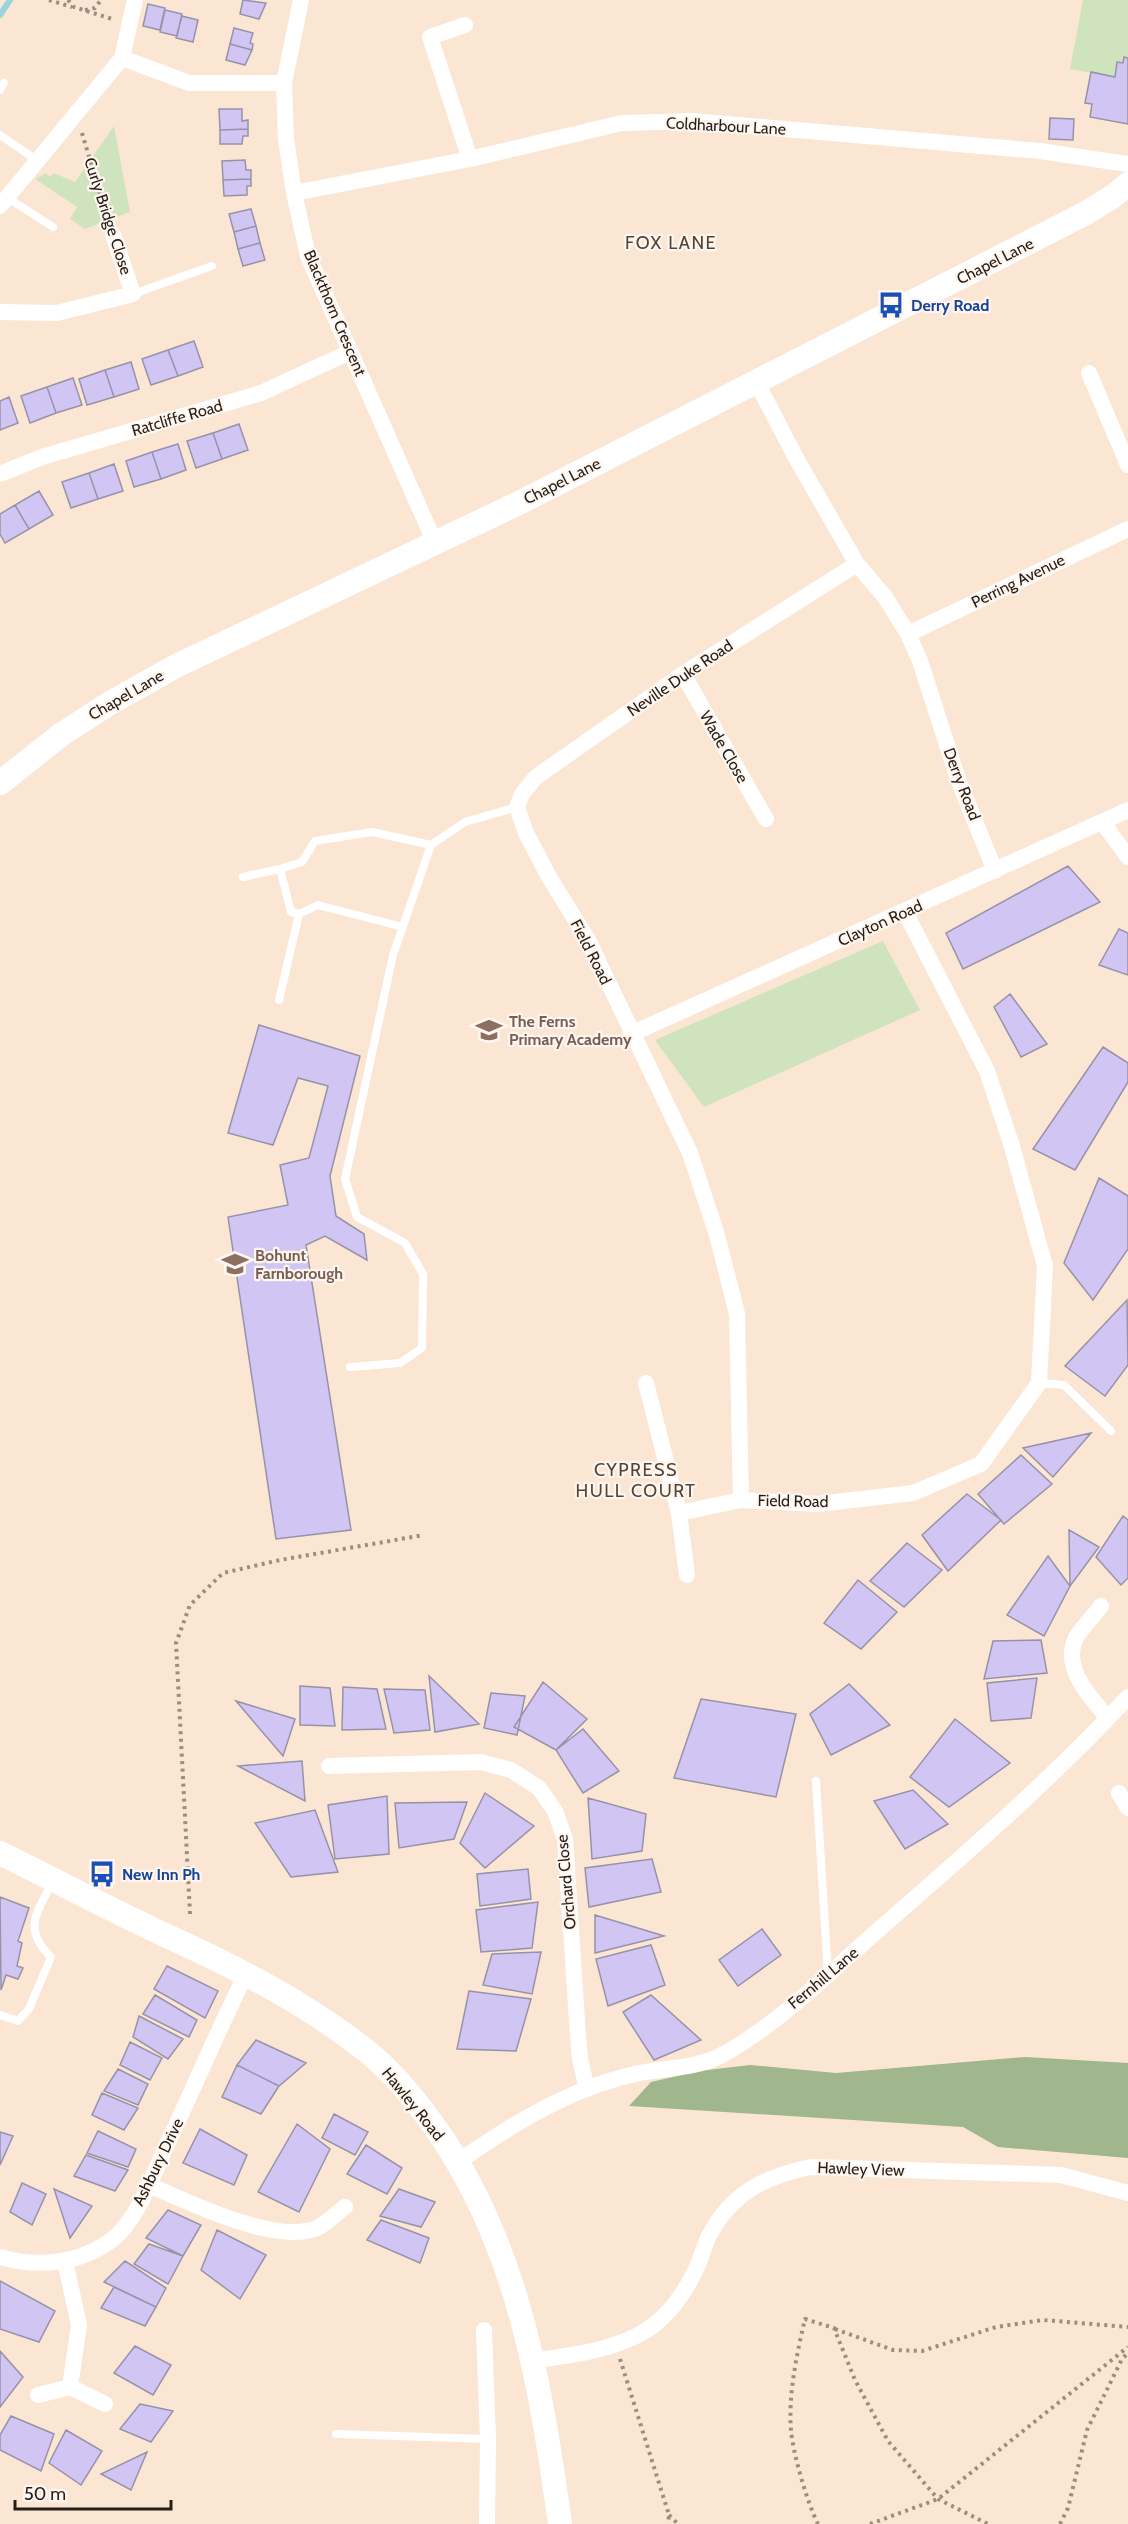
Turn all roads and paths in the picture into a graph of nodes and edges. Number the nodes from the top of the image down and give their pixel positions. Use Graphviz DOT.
graph roads {
  1 [pos="49,0"];
  2 [pos="68,0"];
  3 [pos="101,0"];
  4 [pos="135,0"];
  5 [pos="301,0"];
  6 [pos="130,24"];
  7 [pos="465,25"];
  8 [pos="122,58"];
  9 [pos="284,83"];
  10 [pos="75,112"];
  11 [pos="0,135"];
  12 [pos="470,159"];
  13 [pos="38,161"];
  14 [pos="1128,164"];
  15 [pos="1128,183"];
  16 [pos="294,193"];
  17 [pos="4,202"];
  18 [pos="53,227"];
  19 [pos="113,235"];
  20 [pos="212,266"];
  21 [pos="133,294"];
  22 [pos="0,312"];
  23 [pos="350,352"];
  24 [pos="1089,373"];
  25 [pos="757,383"];
  26 [pos="1128,465"];
  27 [pos="0,474"];
  28 [pos="1128,529"];
  29 [pos="435,543"];
  30 [pos="857,564"];
  31 [pos="908,634"];
  32 [pos="683,674"];
  33 [pos="0,783"];
  34 [pos="517,807"];
  35 [pos="1128,810"];
  36 [pos="766,819"];
  37 [pos="1103,823"];
  38 [pos="431,845"];
  39 [pos="1128,856"];
  40 [pos="280,869"];
  41 [pos="995,871"];
  42 [pos="243,877"];
  43 [pos="905,912"];
  44 [pos="299,914"];
  45 [pos="403,927"];
  46 [pos="279,1000"];
  47 [pos="631,1034"];
  48 [pos="350,1367"];
  49 [pos="646,1383"];
  50 [pos="1039,1383"];
  51 [pos="1111,1431"];
  52 [pos="741,1500"];
  53 [pos="679,1513"];
  54 [pos="424,1536"];
  55 [pos="687,1575"];
  56 [pos="1101,1606"];
  57 [pos="1128,1697"];
  58 [pos="1108,1718"];
  59 [pos="329,1766"];
  60 [pos="816,1781"];
  61 [pos="1119,1793"];
  62 [pos="1128,1808"];
  63 [pos="0,1852"];
  64 [pos="53,1879"];
  65 [pos="190,1914"];
  66 [pos="246,1974"];
  67 [pos="828,1974"];
  68 [pos="0,2015"];
  69 [pos="587,2089"];
  70 [pos="458,2162"];
  71 [pos="149,2185"];
  72 [pos="1128,2193"];
  73 [pos="345,2207"];
  74 [pos="0,2257"];
  75 [pos="65,2261"];
  76 [pos="834,2328"];
  77 [pos="1128,2328"];
  78 [pos="484,2330"];
  79 [pos="615,2344"];
  80 [pos="1128,2347"];
  81 [pos="1128,2353"];
  82 [pos="532,2361"];
  83 [pos="70,2386"];
  84 [pos="38,2395"];
  85 [pos="105,2404"];
  86 [pos="336,2434"];
  87 [pos="488,2439"];
  88 [pos="938,2499"];
  89 [pos="669,2515"];
  90 [pos="487,2524"];
  91 [pos="560,2524"];
  92 [pos="668,2524"];
  93 [pos="678,2524"];
  94 [pos="818,2524"];
  95 [pos="870,2524"];
  96 [pos="988,2524"];
  97 [pos="1060,2524"];
  1 -- 3 [label="path"];
  2 -- 6 [label="path"];
  4 -- 6 [label="street"];
  5 -- 9 [label="street, Blackthorn Crescent"];
  6 -- 8 [label="street"];
  7 -- 12 [label="street"];
  8 -- 9 [label="street"];
  8 -- 10 [label="street"];
  9 -- 16 [label="street, Blackthorn Crescent"];
  10 -- 13 [label="street"];
  10 -- 19 [label="path, Curly Bridge Close"];
  11 -- 13 [label="lane"];
  12 -- 14 [label="street, Coldharbour Lane"];
  12 -- 16 [label="street, Coldharbour Lane"];
  13 -- 17 [label="street"];
  15 -- 25 [label="street, Chapel Lane"];
  16 -- 23 [label="street, Blackthorn Crescent"];
  17 -- 18 [label="lane"];
  19 -- 21 [label="street, Curly Bridge Close"];
  20 -- 21 [label="lane"];
  21 -- 22 [label="street, Curly Bridge Close"];
  23 -- 27 [label="street, Ratcliffe Road"];
  23 -- 29 [label="street, Blackthorn Crescent"];
  24 -- 26 [label="street"];
  25 -- 29 [label="street, Chapel Lane"];
  25 -- 30 [label="street, Derry Road"];
  28 -- 31 [label="street, Perring Avenue"];
  29 -- 33 [label="street, Chapel Lane"];
  30 -- 31 [label="street, Derry Road"];
  30 -- 32 [label="street, Neville Duke Road"];
  31 -- 41 [label="street, Derry Road"];
  32 -- 34 [label="street, Neville Duke Road"];
  32 -- 36 [label="street, Wade Close"];
  34 -- 38 [label="lane"];
  34 -- 47 [label="street, Field Road"];
  35 -- 37 [label="street, Clayton Road"];
  37 -- 39 [label="street"];
  37 -- 41 [label="street, Clayton Road"];
  38 -- 40 [label="lane"];
  38 -- 45 [label="lane"];
  40 -- 42 [label="lane"];
  40 -- 44 [label="lane"];
  41 -- 43 [label="street, Clayton Road"];
  43 -- 47 [label="street, Clayton Road"];
  43 -- 50 [label="street"];
  44 -- 45 [label="lane"];
  44 -- 46 [label="lane"];
  45 -- 48 [label="lane"];
  47 -- 52 [label="street, Field Road"];
  49 -- 53 [label="street"];
  50 -- 51 [label="lane"];
  50 -- 52 [label="street, Field Road"];
  52 -- 53 [label="street"];
  53 -- 55 [label="street"];
  54 -- 65 [label="path"];
  56 -- 58 [label="street"];
  57 -- 58 [label="street, Fernhill Lane"];
  58 -- 67 [label="street, Fernhill Lane"];
  59 -- 69 [label="street, Orchard Close"];
  60 -- 67 [label="lane"];
  61 -- 62 [label="street"];
  63 -- 64 [label="street, Hawley Road"];
  64 -- 66 [label="street, Hawley Road"];
  64 -- 68 [label="lane"];
  66 -- 70 [label="street, Hawley Road"];
  66 -- 71 [label="street, Ashbury Drive"];
  67 -- 69 [label="street, Fernhill Lane"];
  69 -- 70 [label="street, Fernhill Lane"];
  70 -- 82 [label="street, Hawley Road"];
  71 -- 73 [label="street"];
  71 -- 75 [label="street, Ashbury Drive"];
  72 -- 79 [label="street, Hawley View"];
  74 -- 75 [label="street, Ashbury Drive"];
  75 -- 83 [label="street"];
  76 -- 77 [label="path"];
  76 -- 88 [label="path"];
  76 -- 94 [label="path"];
  78 -- 87 [label="street"];
  79 -- 82 [label="street, Hawley View"];
  79 -- 89 [label="path"];
  80 -- 88 [label="path"];
  81 -- 97 [label="path"];
  82 -- 91 [label="street, Hawley Road"];
  83 -- 84 [label="street"];
  83 -- 85 [label="street"];
  86 -- 87 [label="lane"];
  87 -- 90 [label="street"];
  88 -- 95 [label="path"];
  88 -- 96 [label="path"];
  89 -- 92 [label="path"];
  89 -- 93 [label="path"];
}
